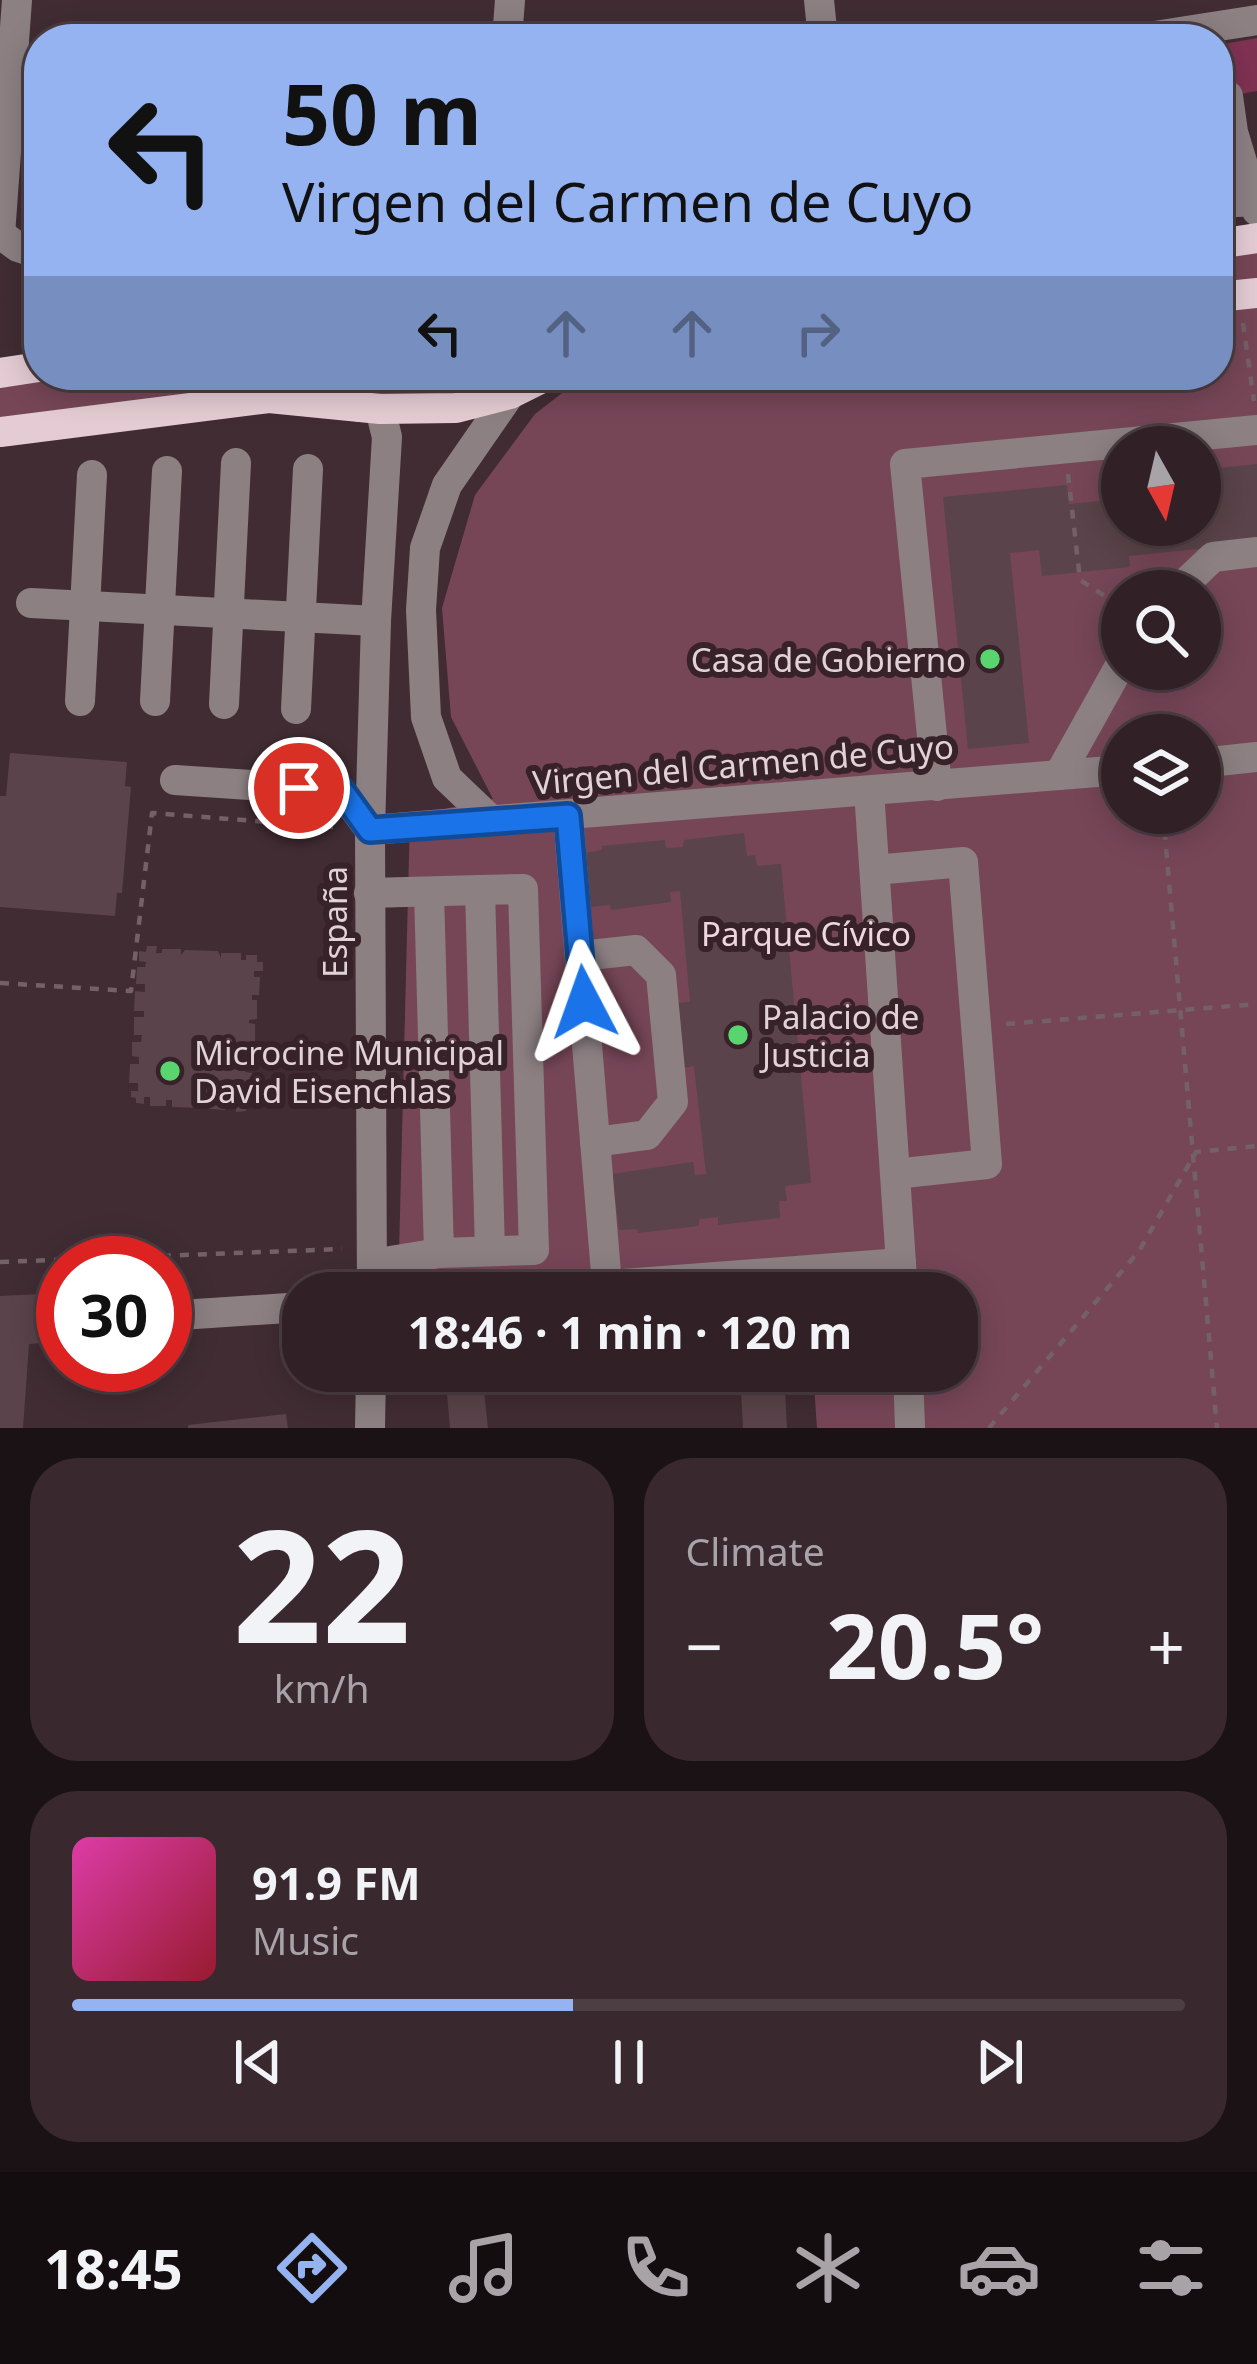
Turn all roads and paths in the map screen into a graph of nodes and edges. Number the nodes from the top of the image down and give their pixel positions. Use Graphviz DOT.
graph roads {
  1 [pos="17,0"];
  2 [pos="1215,13"];
  3 [pos="1257,20"];
  4 [pos="1182,24"];
  5 [pos="24,44"];
  6 [pos="24,70"];
  7 [pos="1236,132"];
  8 [pos="1256,205"];
  9 [pos="0,232"];
  10 [pos="24,250"];
  11 [pos="1238,295"];
  12 [pos="349,390"];
  13 [pos="518,390"];
  14 [pos="510,394"];
  15 [pos="370,408"];
  16 [pos="1256,416"];
  17 [pos="0,432"];
  18 [pos="1065,448"];
  19 [pos="236,463"];
  20 [pos="308,469"];
  21 [pos="167,471"];
  22 [pos="92,475"];
  23 [pos="1257,552"];
  24 [pos="1200,570"];
  25 [pos="1101,593"];
  26 [pos="31,603"];
  27 [pos="85,606"];
  28 [pos="160,609"];
  29 [pos="228,613"];
  30 [pos="301,616"];
  31 [pos="376,620"];
  32 [pos="1106,690"];
  33 [pos="80,700"];
  34 [pos="155,701"];
  35 [pos="224,704"];
  36 [pos="296,709"];
  37 [pos="1257,757"];
  38 [pos="1221,761"];
  39 [pos="1101,772"];
  40 [pos="1059,775"];
  41 [pos="175,780"];
  42 [pos="937,785"];
  43 [pos="869,791"];
  44 [pos="568,816"];
  45 [pos="491,820"];
  46 [pos="370,830"];
  47 [pos="1164,834"];
  48 [pos="875,870"];
  49 [pos="480,890"];
  50 [pos="429,892"];
  51 [pos="369,893"];
  52 [pos="581,956"];
  53 [pos="0,983"];
  54 [pos="1257,1004"];
  55 [pos="1179,1008"];
  56 [pos="974,1027"];
  57 [pos="595,1142"];
  58 [pos="1257,1146"];
  59 [pos="1196,1152"];
  60 [pos="895,1174"];
  61 [pos="490,1251"];
  62 [pos="439,1253"];
  63 [pos="0,1262"];
  64 [pos="372,1268"];
  65 [pos="606,1272"];
  66 [pos="902,1272"];
  67 [pos="282,1308"];
  68 [pos="192,1314"];
  69 [pos="371,1392"];
  70 [pos="909,1392"];
  71 [pos="370,1428"];
  72 [pos="910,1428"];
  73 [pos="989,1428"];
  74 [pos="1217,1428"];
  1 -- 5 [label="street"];
  2 -- 3 [label="street"];
  2 -- 4 [label="street"];
  6 -- 9 [label="street"];
  7 -- 8 [label="street"];
  9 -- 10 [label="street"];
  11 -- 16 [label="path"];
  12 -- 15 [label="main road"];
  13 -- 14 [label="main road"];
  14 -- 15 [label="main road"];
  14 -- 45 [label="street"];
  15 -- 17 [label="main road"];
  15 -- 31 [label="street, España"];
  16 -- 18 [label="street"];
  18 -- 25 [label="path"];
  18 -- 42 [label="street"];
  19 -- 29 [label="street"];
  20 -- 30 [label="street"];
  21 -- 28 [label="street"];
  22 -- 27 [label="street"];
  23 -- 24 [label="street"];
  26 -- 27 [label="street"];
  27 -- 28 [label="street"];
  27 -- 33 [label="street"];
  28 -- 29 [label="street"];
  28 -- 34 [label="street"];
  29 -- 30 [label="street"];
  29 -- 35 [label="street"];
  30 -- 31 [label="street"];
  30 -- 36 [label="street"];
  31 -- 46 [label="street, España"];
  32 -- 40 [label="street"];
  37 -- 38 [label="street"];
  39 -- 40 [label="street, Virgen del Carmen de Cuyo"];
  40 -- 42 [label="street, Virgen del Carmen de Cuyo"];
  41 -- 46 [label="street"];
  42 -- 43 [label="street, Virgen del Carmen de Cuyo"];
  43 -- 44 [label="street, Virgen del Carmen de Cuyo"];
  43 -- 48 [label="street"];
  44 -- 45 [label="street, Virgen del Carmen de Cuyo"];
  44 -- 52 [label="street"];
  45 -- 46 [label="street, Virgen del Carmen de Cuyo"];
  46 -- 51 [label="street, España"];
  46 -- 53 [label="path"];
  47 -- 55 [label="path"];
  48 -- 56 [label="street"];
  48 -- 60 [label="street"];
  49 -- 50 [label="street"];
  49 -- 61 [label="street"];
  49 -- 61 [label="street"];
  50 -- 51 [label="street"];
  50 -- 62 [label="street"];
  51 -- 64 [label="street, España"];
  52 -- 57 [label="street"];
  52 -- 57 [label="street"];
  54 -- 55 [label="path"];
  55 -- 56 [label="path"];
  55 -- 59 [label="path"];
  56 -- 60 [label="street"];
  57 -- 65 [label="street"];
  58 -- 59 [label="path"];
  59 -- 73 [label="path"];
  59 -- 74 [label="path"];
  60 -- 66 [label="street"];
  61 -- 62 [label="street"];
  62 -- 64 [label="street"];
  63 -- 64 [label="path"];
  67 -- 68 [label="street"];
  69 -- 71 [label="street"];
  70 -- 72 [label="street"];
}
